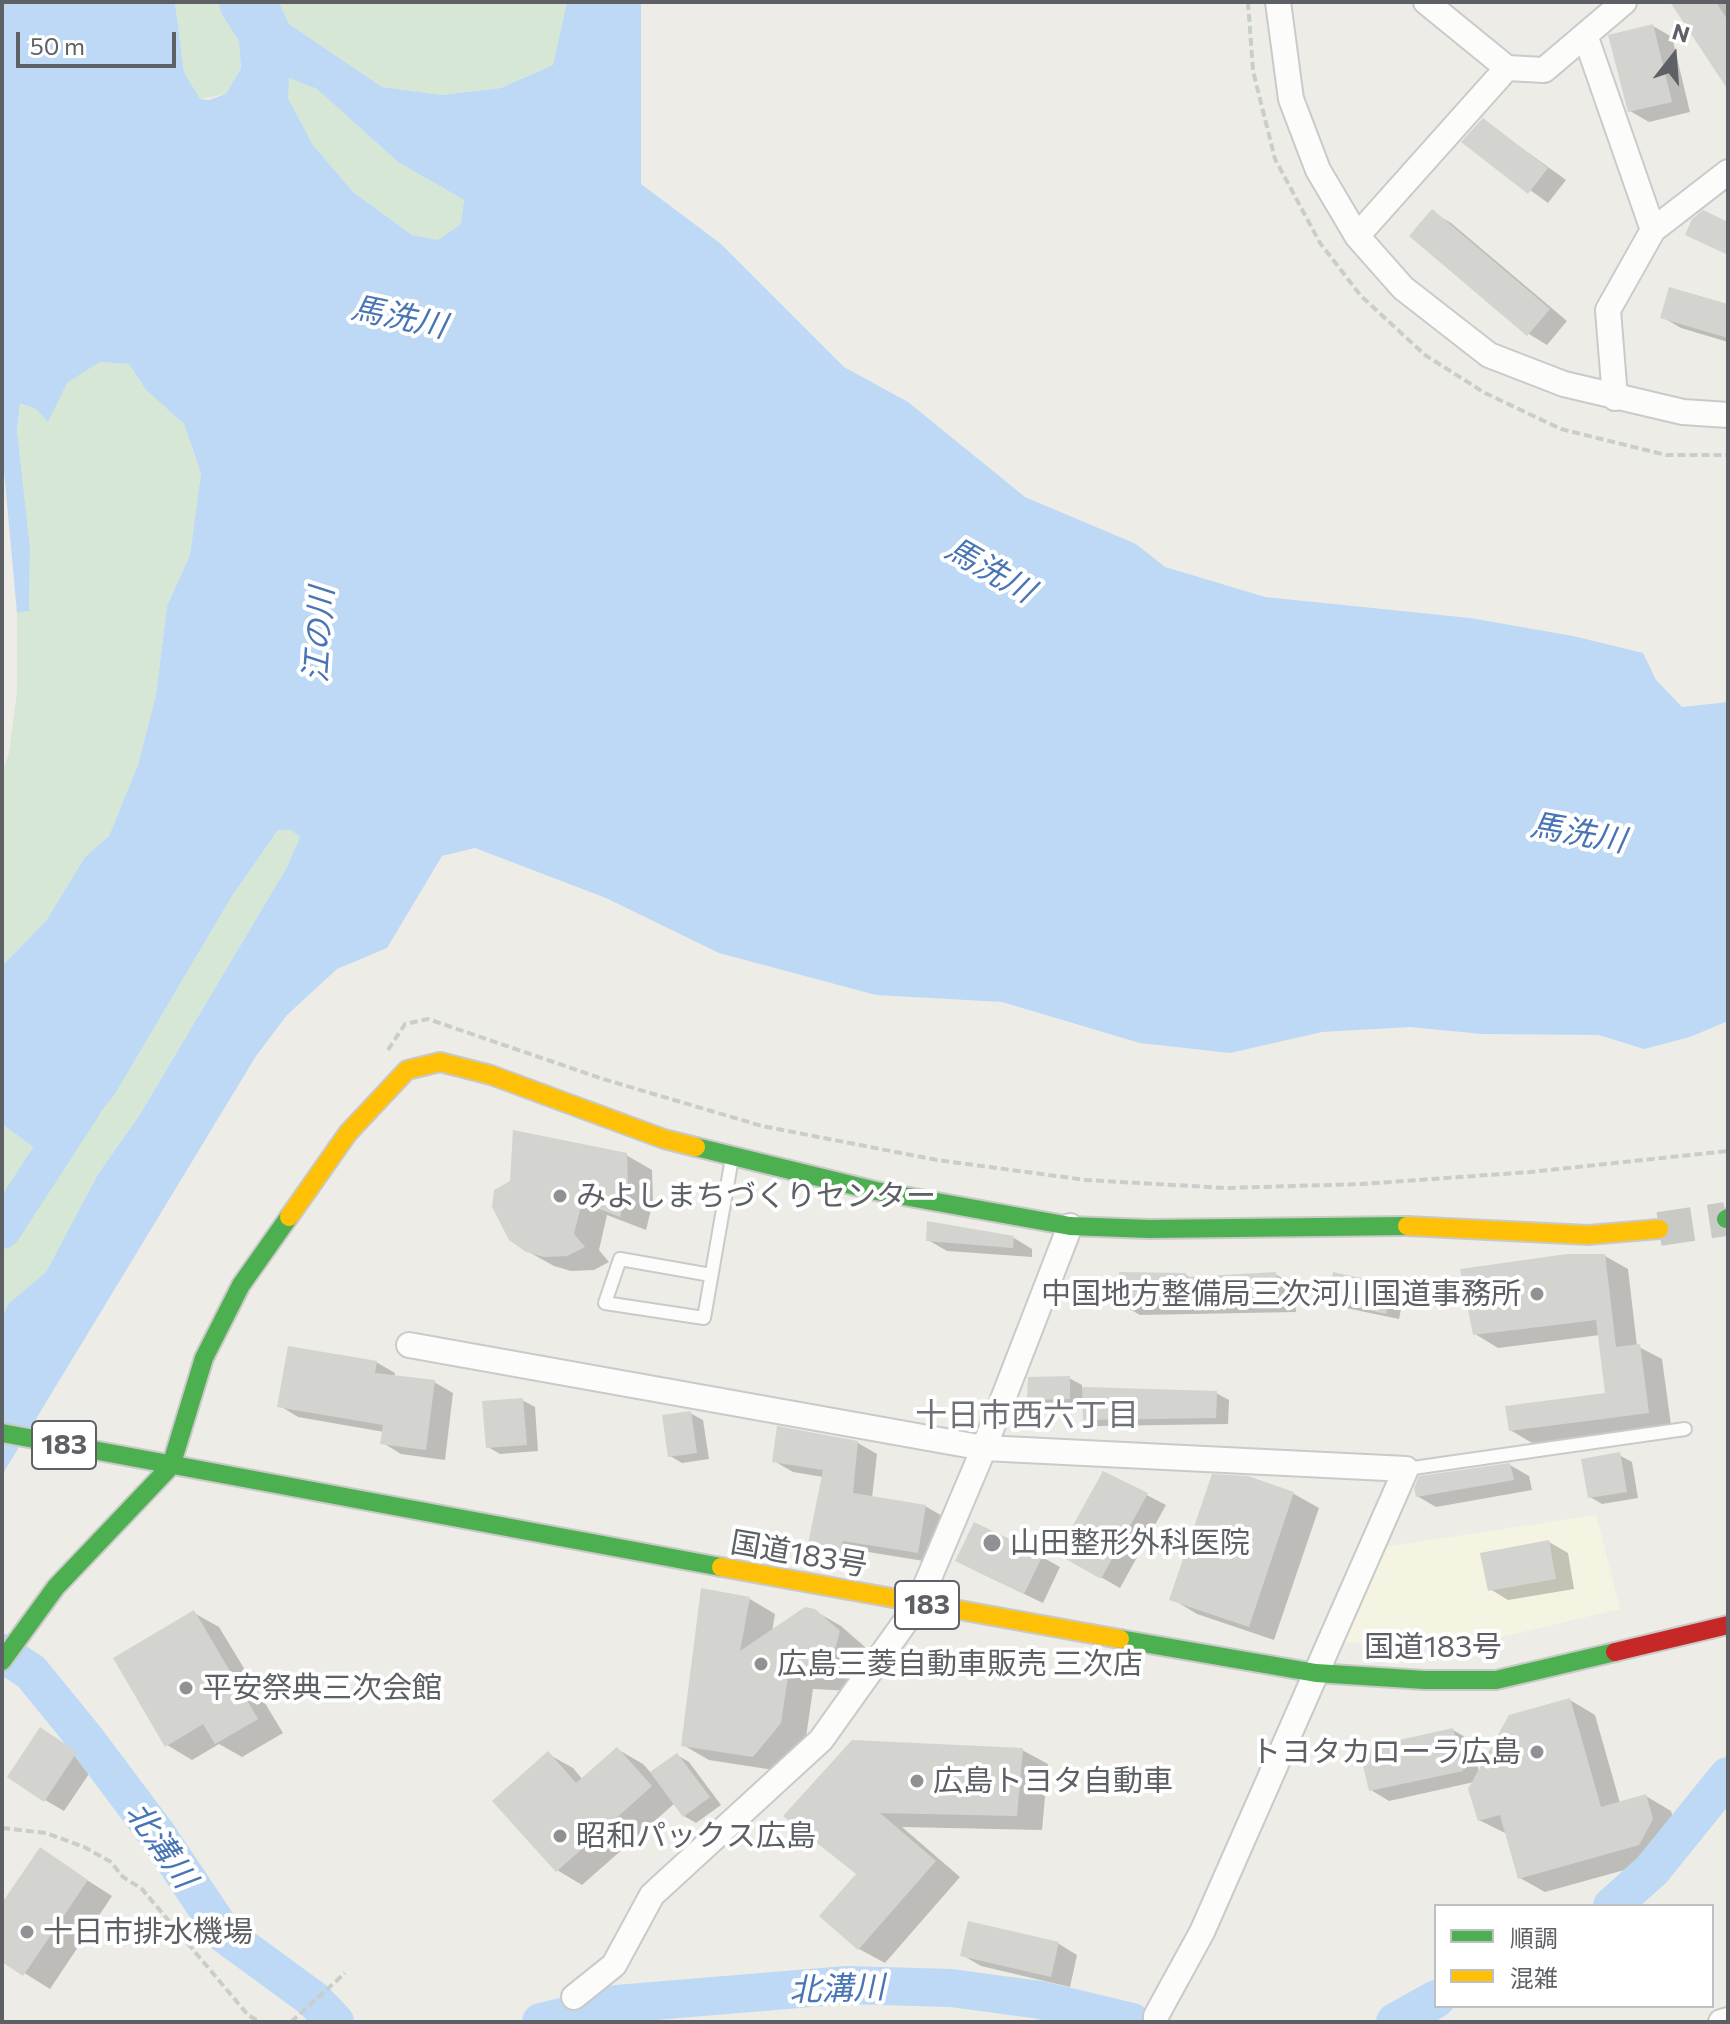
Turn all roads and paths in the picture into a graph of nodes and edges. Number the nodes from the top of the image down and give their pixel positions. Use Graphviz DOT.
graph roads {
  1 [pos="1278,2"];
  2 [pos="1426,2"];
  3 [pos="1624,2"];
  4 [pos="1585,35"];
  5 [pos="1507,68"];
  6 [pos="1728,172"];
  7 [pos="1653,230"];
  8 [pos="1357,236"];
  9 [pos="1615,398"];
  10 [pos="1728,415"];
  11 [pos="380,1059"];
  12 [pos="1728,1151"];
  13 [pos="732,1156"];
  14 [pos="1070,1226"];
  15 [pos="1659,1229"];
  16 [pos="711,1275"];
  17 [pos="409,1345"];
  18 [pos="1685,1429"];
  19 [pos="2,1433"];
  20 [pos="984,1448"];
  21 [pos="171,1466"];
  22 [pos="1406,1469"];
  23 [pos="918,1604"];
  24 [pos="1728,1625"];
  25 [pos="2,1661"];
  26 [pos="1316,1673"];
  27 [pos="2,1828"];
  28 [pos="345,1973"];
  29 [pos="574,1997"];
  30 [pos="1728,2020"];
  31 [pos="260,2022"];
  32 [pos="291,2022"];
  33 [pos="1156,2022"];
  34 [pos="1721,2022"];
  1 -- 8 [label="street"];
  2 -- 5 [label="street"];
  3 -- 4 [label="street"];
  4 -- 5 [label="street"];
  4 -- 7 [label="street"];
  5 -- 8 [label="street"];
  6 -- 7 [label="street"];
  7 -- 9 [label="street"];
  8 -- 9 [label="street"];
  9 -- 10 [label="street"];
  11 -- 12 [label="path"];
  13 -- 14 [label="main road"];
  13 -- 16 [label="lane"];
  13 -- 21 [label="main road"];
  14 -- 15 [label="main road"];
  14 -- 20 [label="street"];
  16 -- 16 [label="lane"];
  17 -- 20 [label="street"];
  18 -- 22 [label="lane"];
  19 -- 21 [label="main road, 国道183号 / 183"];
  20 -- 22 [label="street"];
  20 -- 23 [label="street"];
  21 -- 23 [label="main road, 国道183号 / 183"];
  21 -- 25 [label="main road"];
  22 -- 26 [label="street"];
  23 -- 26 [label="main road, 国道183号 / 183"];
  23 -- 29 [label="street"];
  24 -- 26 [label="main road, 国道183号 / 183"];
  26 -- 33 [label="street"];
  27 -- 31 [label="path"];
  28 -- 32 [label="path"];
  30 -- 34 [label="street"];
}
